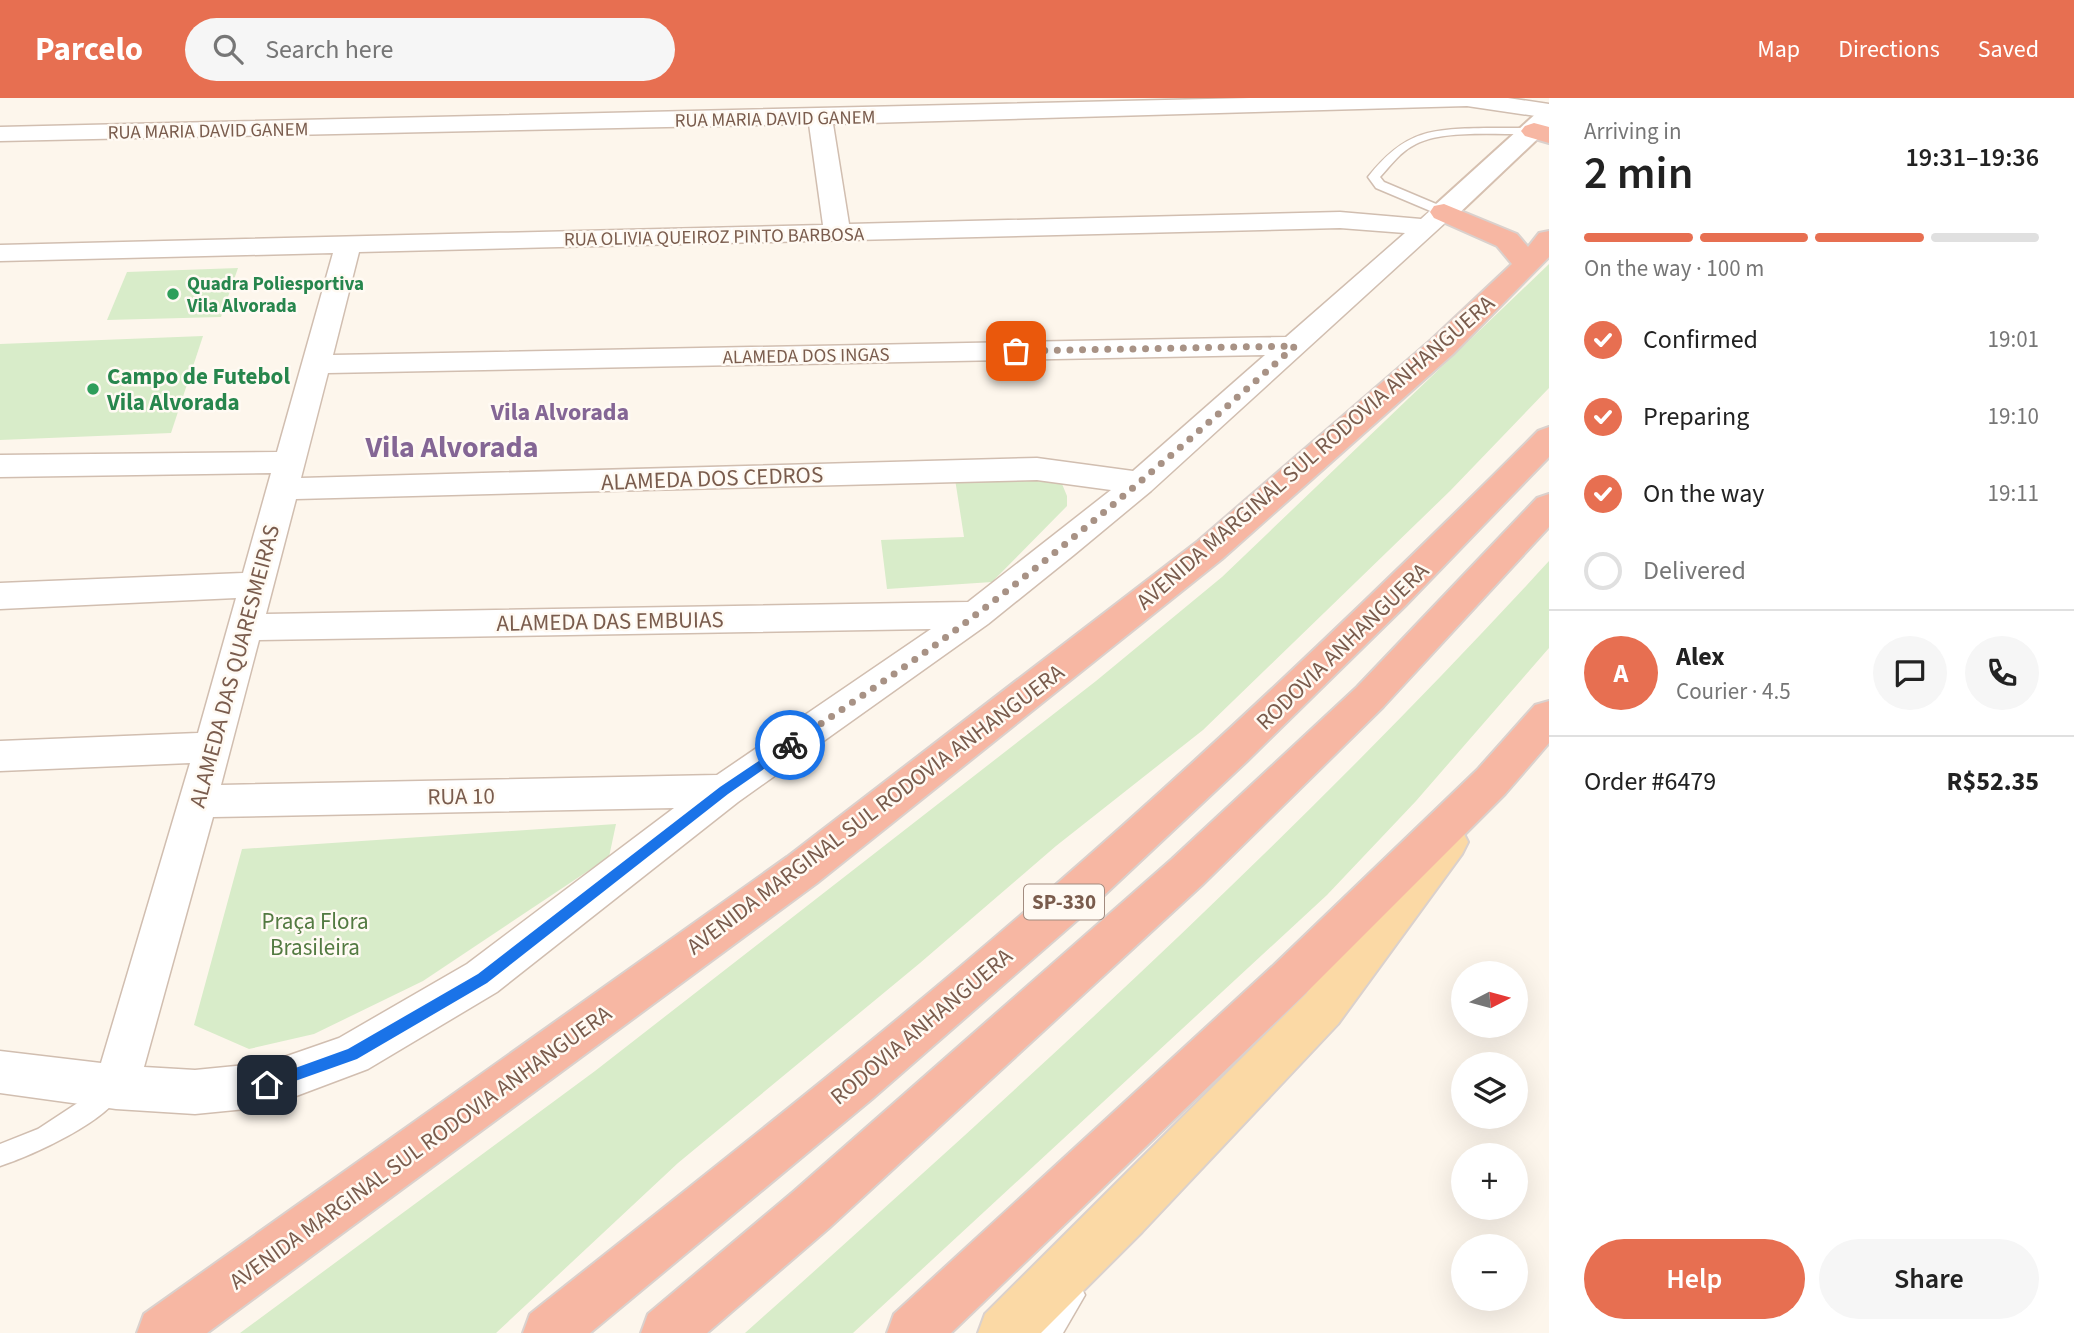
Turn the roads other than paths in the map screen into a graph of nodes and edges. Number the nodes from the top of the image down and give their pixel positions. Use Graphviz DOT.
graph roads {
  1 [pos="681,109"];
  2 [pos="820,117"];
  3 [pos="1545,123"];
  4 [pos="0,134"];
  5 [pos="1436,220"];
  6 [pos="837,233"];
  7 [pos="348,245"];
  8 [pos="1539,252"];
  9 [pos="0,253"];
  10 [pos="1295,346"];
  11 [pos="316,364"];
  12 [pos="1549,438"];
  13 [pos="0,466"];
  14 [pos="286,476"];
  15 [pos="1140,483"];
  16 [pos="1549,506"];
  17 [pos="257,585"];
  18 [pos="0,596"];
  19 [pos="976,615"];
  20 [pos="245,627"];
  21 [pos="1549,716"];
  22 [pos="213,747"];
  23 [pos="0,757"];
  24 [pos="1491,782"];
  25 [pos="724,791"];
  26 [pos="198,801"];
  27 [pos="0,1072"];
  28 [pos="116,1087"];
  29 [pos="0,1155"];
  30 [pos="1124,1214"];
  31 [pos="163,1333"];
  32 [pos="549,1333"];
  33 [pos="667,1333"];
  34 [pos="914,1333"];
  35 [pos="1004,1333"];
  36 [pos="1048,1333"];
  1 -- 2 [label="street, RUA MARIA DAVID GANEM"];
  1 -- 4 [label="street, RUA MARIA DAVID GANEM"];
  2 -- 3 [label="street, RUA MARIA DAVID GANEM"];
  2 -- 6 [label="street"];
  3 -- 5 [label="main road"];
  3 -- 5 [label="lane"];
  5 -- 6 [label="street, RUA OLIVIA QUEIROZ PINTO BARBOSA"];
  5 -- 8 [label="highway"];
  5 -- 10 [label="street"];
  6 -- 7 [label="street, RUA OLIVIA QUEIROZ PINTO BARBOSA"];
  7 -- 9 [label="street, RUA OLIVIA QUEIROZ PINTO BARBOSA"];
  7 -- 11 [label="street, ALAMEDA DAS QUARESMEIRAS"];
  8 -- 31 [label="highway, AVENIDA MARGINAL SUL RODOVIA ANHANGUERA"];
  10 -- 11 [label="street, ALAMEDA DOS INGAS"];
  10 -- 15 [label="street"];
  11 -- 14 [label="street, ALAMEDA DAS QUARESMEIRAS"];
  12 -- 32 [label="highway, RODOVIA ANHANGUERA / SP-330"];
  13 -- 14 [label="street, ALAMEDA DOS CEDROS"];
  14 -- 15 [label="street, ALAMEDA DOS CEDROS"];
  14 -- 17 [label="street, ALAMEDA DAS QUARESMEIRAS"];
  15 -- 19 [label="street"];
  16 -- 33 [label="highway, SP-330"];
  17 -- 18 [label="street"];
  17 -- 20 [label="street, ALAMEDA DAS QUARESMEIRAS"];
  19 -- 20 [label="street, ALAMEDA DAS EMBUIAS"];
  19 -- 25 [label="street"];
  20 -- 22 [label="street, ALAMEDA DAS QUARESMEIRAS"];
  21 -- 24 [label="highway"];
  22 -- 23 [label="street"];
  22 -- 26 [label="street, ALAMEDA DAS QUARESMEIRAS"];
  24 -- 30 [label="main road"];
  24 -- 34 [label="highway"];
  25 -- 26 [label="street, RUA 10"];
  25 -- 28 [label="street"];
  26 -- 28 [label="street, ALAMEDA DAS QUARESMEIRAS"];
  27 -- 28 [label="street"];
  28 -- 29 [label="lane"];
  30 -- 35 [label="main road"];
  30 -- 36 [label="lane"];
}
